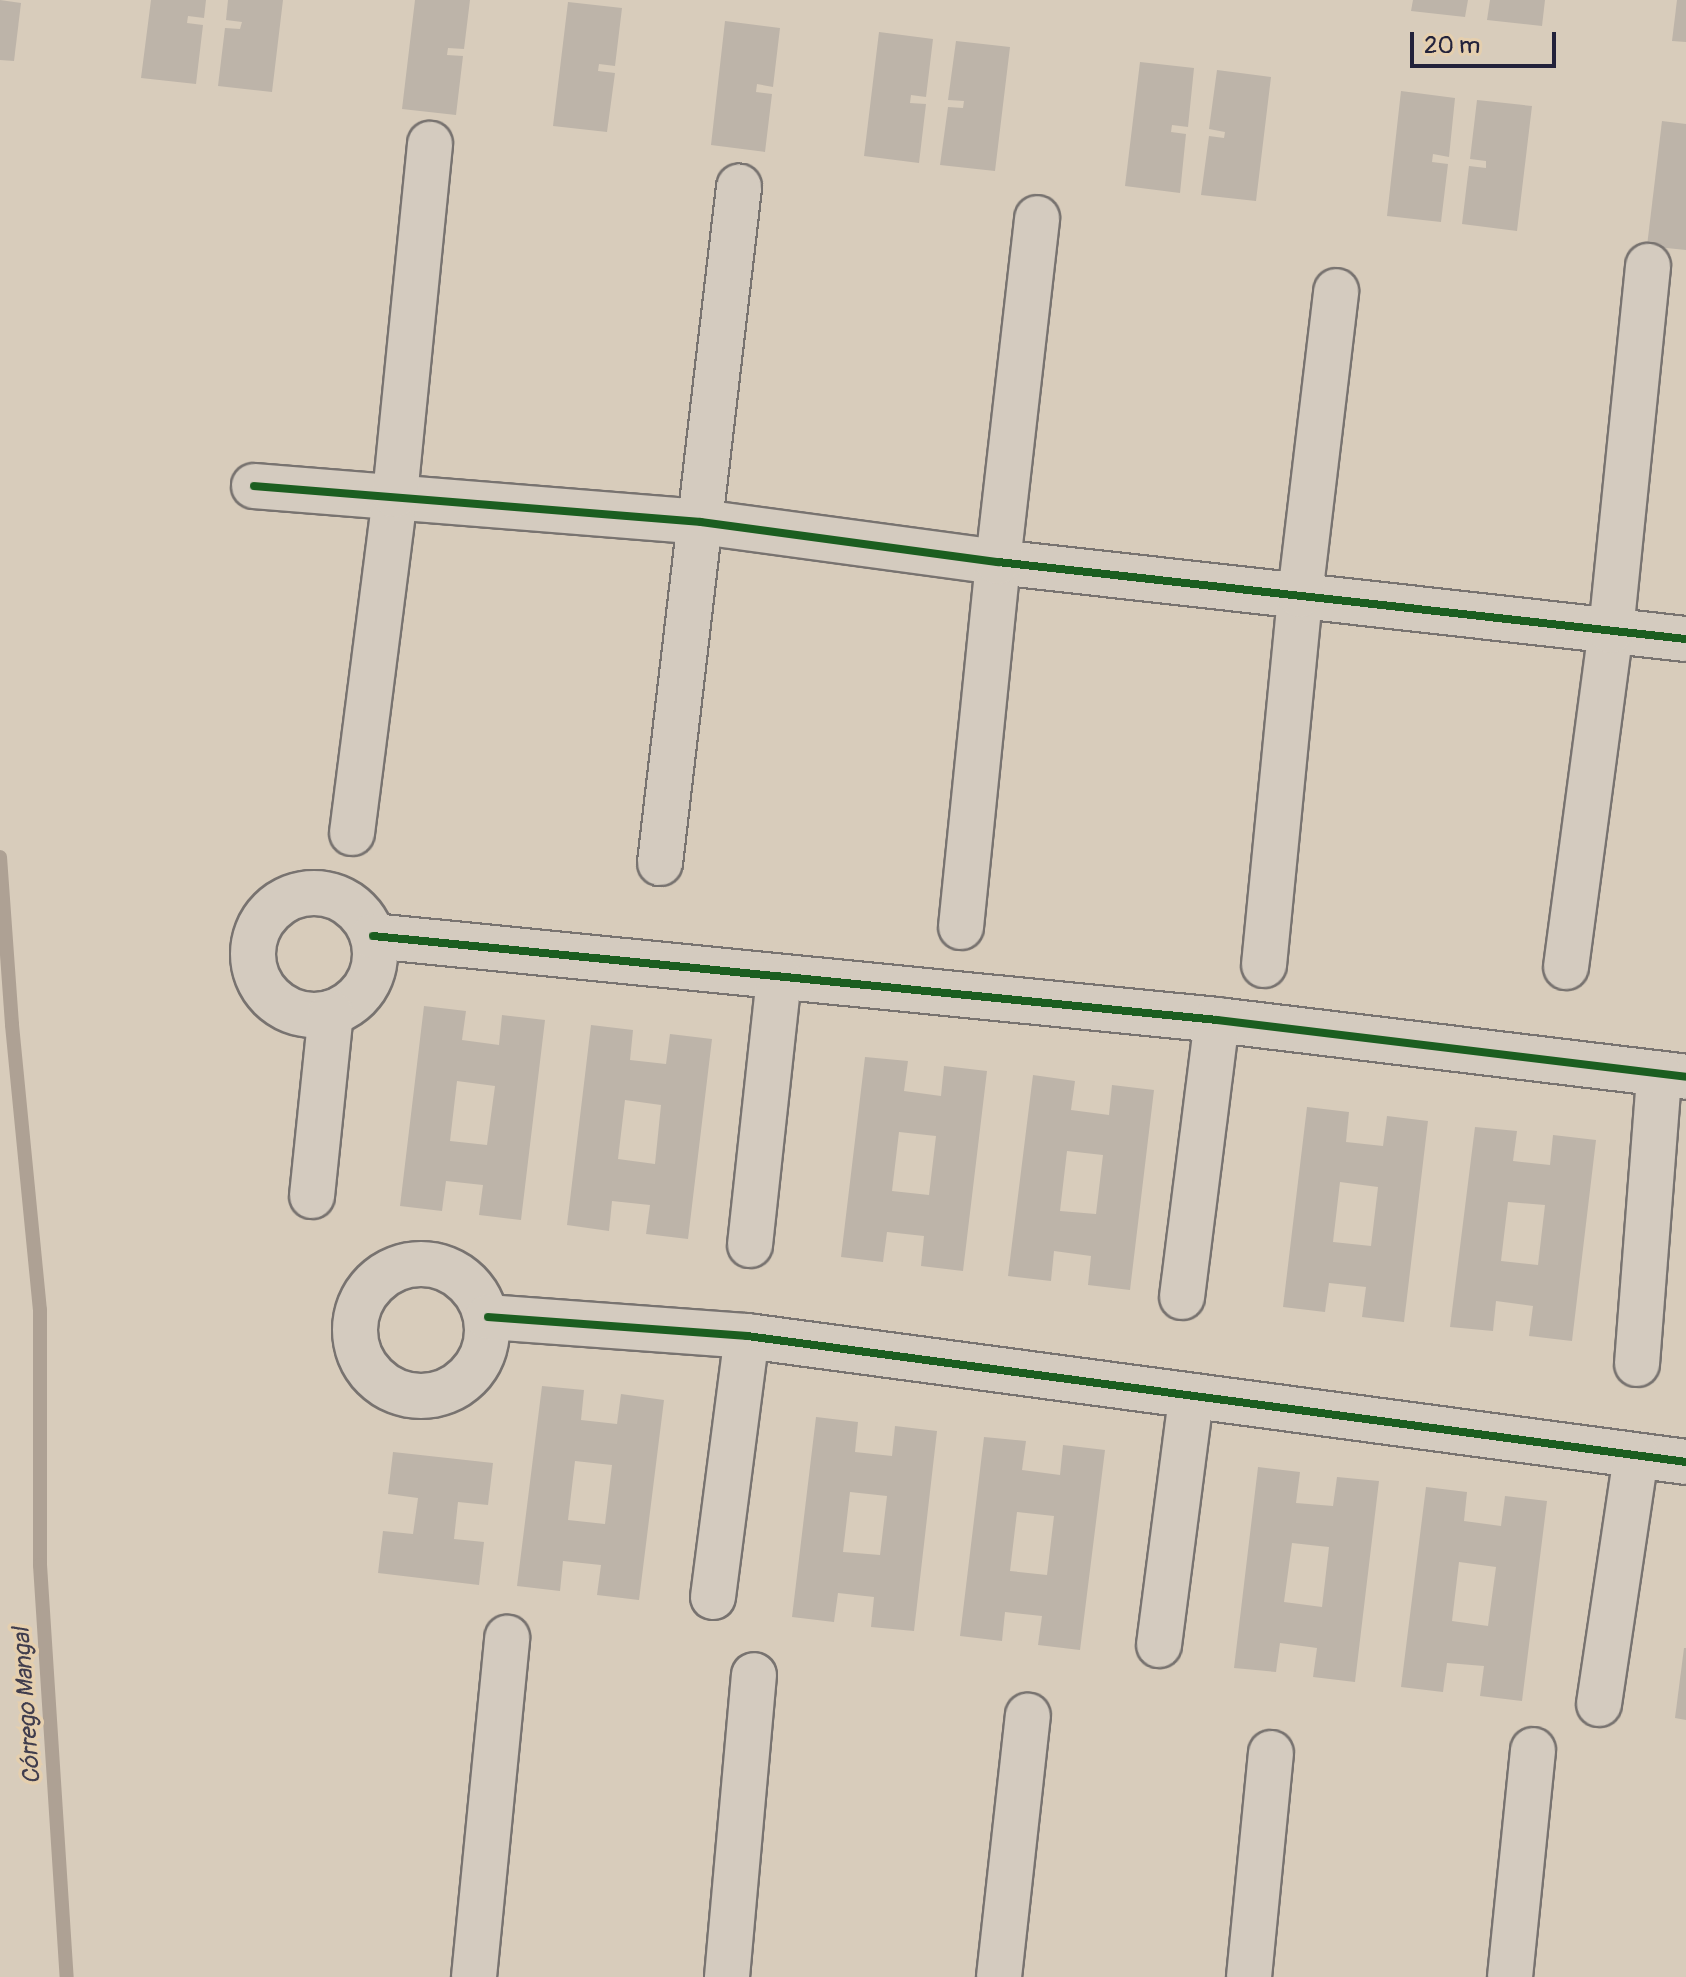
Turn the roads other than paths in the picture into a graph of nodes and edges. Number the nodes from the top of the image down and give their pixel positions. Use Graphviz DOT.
graph roads {
  1 [pos="430,144"];
  2 [pos="739,187"];
  3 [pos="1037,218"];
  4 [pos="1648,266"];
  5 [pos="1336,291"];
  6 [pos="254,486"];
  7 [pos="395,495"];
  8 [pos="701,522"];
  9 [pos="998,562"];
  10 [pos="1300,595"];
  11 [pos="1611,631"];
  12 [pos="1686,639"];
  13 [pos="352,833"];
  14 [pos="660,863"];
  15 [pos="961,927"];
  16 [pos="373,936"];
  17 [pos="1264,965"];
  18 [pos="1566,967"];
  19 [pos="779,978"];
  20 [pos="331,1013"];
  21 [pos="1217,1020"];
  22 [pos="1673,1076"];
  23 [pos="312,1196"];
  24 [pos="750,1245"];
  25 [pos="1182,1297"];
  26 [pos="488,1317"];
  27 [pos="747,1336"];
  28 [pos="1637,1364"];
  29 [pos="1191,1397"];
  30 [pos="1636,1456"];
  31 [pos="1686,1462"];
  32 [pos="713,1597"];
  33 [pos="507,1638"];
  34 [pos="1159,1645"];
  35 [pos="754,1675"];
  36 [pos="1599,1704"];
  37 [pos="1028,1716"];
  38 [pos="1533,1750"];
  39 [pos="1271,1753"];
  40 [pos="474,1977"];
  41 [pos="727,1977"];
  42 [pos="999,1977"];
  43 [pos="1249,1977"];
  44 [pos="1510,1977"];
  1 -- 7 [label="street"];
  2 -- 8 [label="street"];
  3 -- 9 [label="street"];
  4 -- 11 [label="street"];
  5 -- 10 [label="street"];
  6 -- 7 [label="street"];
  7 -- 8 [label="street"];
  7 -- 13 [label="street"];
  8 -- 9 [label="street"];
  8 -- 14 [label="street"];
  9 -- 10 [label="street"];
  9 -- 15 [label="street"];
  10 -- 11 [label="street"];
  10 -- 17 [label="street"];
  11 -- 12 [label="street"];
  11 -- 18 [label="street"];
  16 -- 19 [label="street"];
  16 -- 20 [label="street"];
  16 -- 20 [label="street"];
  19 -- 21 [label="street"];
  19 -- 24 [label="street"];
  20 -- 23 [label="street"];
  21 -- 22 [label="street"];
  21 -- 25 [label="street"];
  22 -- 28 [label="street"];
  26 -- 27 [label="street"];
  27 -- 29 [label="street"];
  27 -- 32 [label="street"];
  29 -- 30 [label="street"];
  29 -- 34 [label="street"];
  30 -- 31 [label="street"];
  30 -- 36 [label="street"];
  33 -- 40 [label="street"];
  35 -- 41 [label="street"];
  37 -- 42 [label="street"];
  38 -- 44 [label="street"];
  39 -- 43 [label="street"];
}
